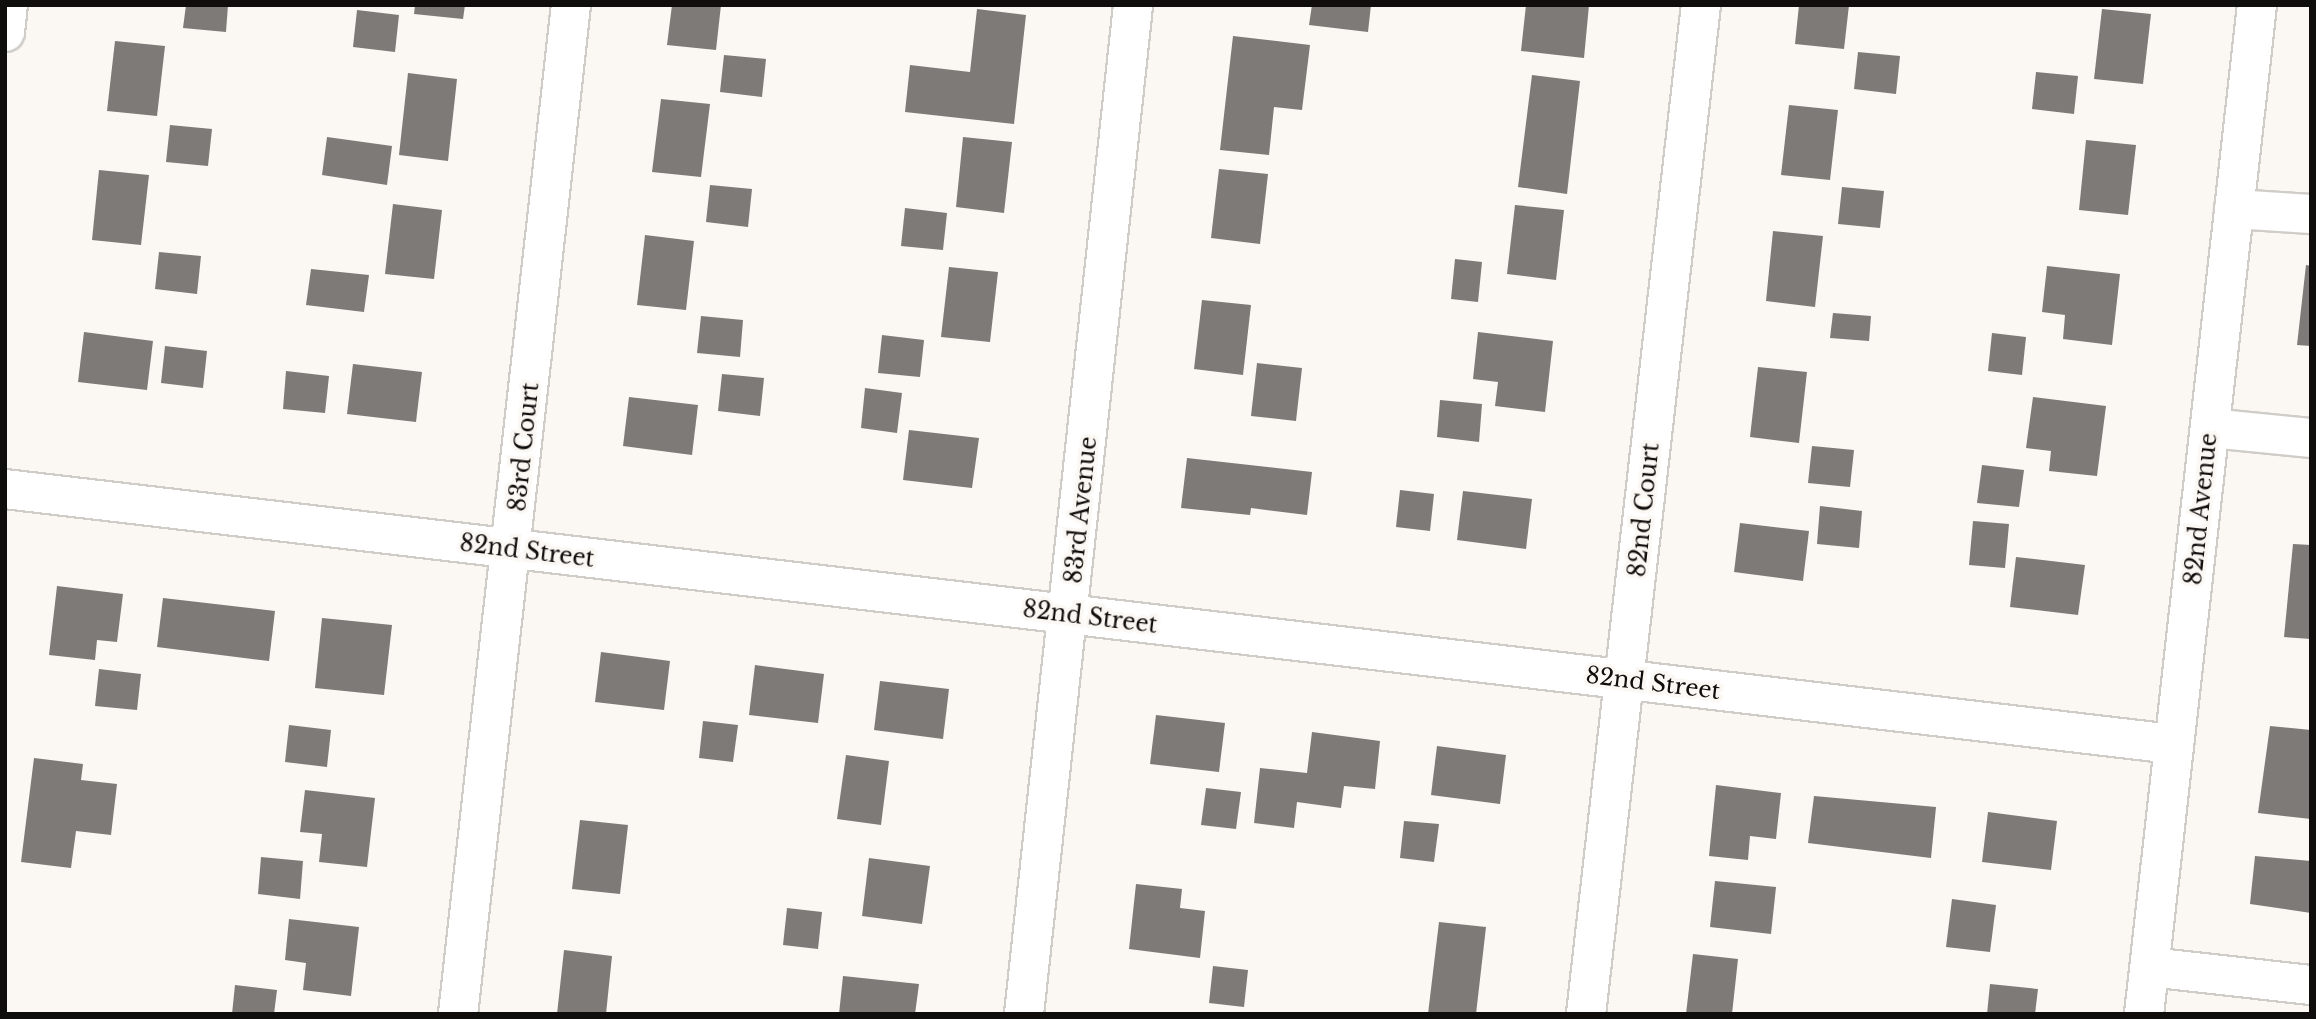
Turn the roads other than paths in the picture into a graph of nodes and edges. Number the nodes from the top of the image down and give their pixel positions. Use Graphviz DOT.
graph roads {
  1 [pos="8,5"];
  2 [pos="571,5"];
  3 [pos="1133,5"];
  4 [pos="1701,5"];
  5 [pos="2257,5"];
  6 [pos="5,32"];
  7 [pos="2234,209"];
  8 [pos="2311,214"];
  9 [pos="2210,428"];
  10 [pos="2311,438"];
  11 [pos="5,489"];
  12 [pos="513,549"];
  13 [pos="1070,615"];
  14 [pos="1624,680"];
  15 [pos="2175,744"];
  16 [pos="2150,967"];
  17 [pos="2311,985"];
  18 [pos="458,1014"];
  19 [pos="1024,1014"];
  20 [pos="1586,1014"];
  21 [pos="2144,1014"];
  1 -- 6 [label="street"];
  2 -- 12 [label="street, 83rd Court"];
  3 -- 13 [label="street, 83rd Avenue"];
  4 -- 14 [label="street, 82nd Court"];
  5 -- 7 [label="street, 82nd Avenue"];
  7 -- 8 [label="street"];
  7 -- 9 [label="street, 82nd Avenue"];
  9 -- 10 [label="street"];
  9 -- 15 [label="street, 82nd Avenue"];
  11 -- 12 [label="street, 82nd Street"];
  12 -- 13 [label="street, 82nd Street"];
  12 -- 18 [label="street, 83rd Court"];
  13 -- 14 [label="street, 82nd Street"];
  13 -- 19 [label="street, 83rd Avenue"];
  14 -- 15 [label="street, 82nd Street"];
  14 -- 20 [label="street, 82nd Court"];
  15 -- 16 [label="street, 82nd Avenue"];
  16 -- 17 [label="street"];
  16 -- 21 [label="street, 82nd Avenue"];
}
